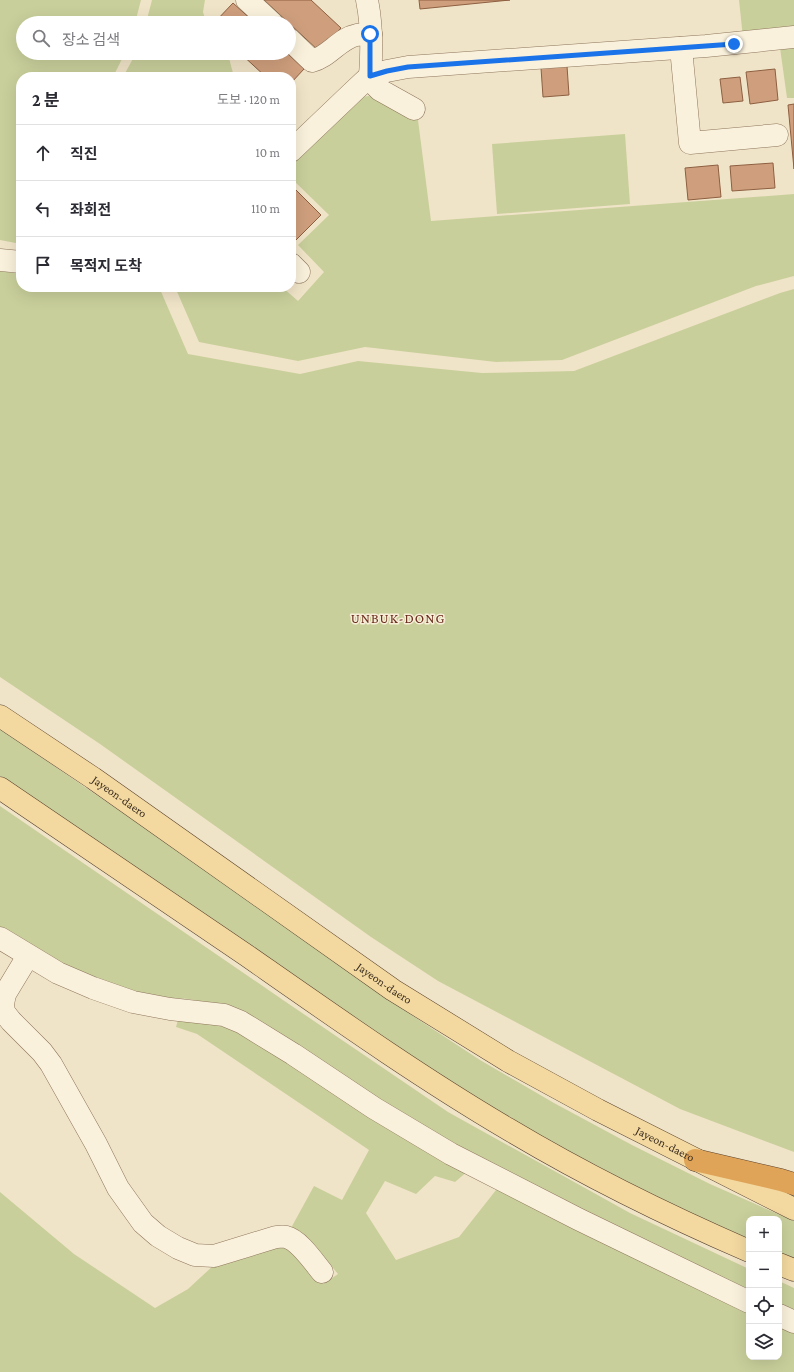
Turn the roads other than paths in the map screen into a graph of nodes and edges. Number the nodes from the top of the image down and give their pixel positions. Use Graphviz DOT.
graph roads {
  1 [pos="247,0"];
  2 [pos="367,0"];
  3 [pos="264,16"];
  4 [pos="370,34"];
  5 [pos="794,37"];
  6 [pos="296,46"];
  7 [pos="681,48"];
  8 [pos="370,76"];
  9 [pos="414,109"];
  10 [pos="777,135"];
  11 [pos="296,146"];
  12 [pos="0,260"];
  13 [pos="16,262"];
  14 [pos="0,716"];
  15 [pos="0,788"];
  16 [pos="0,938"];
  17 [pos="28,956"];
  18 [pos="695,1160"];
  19 [pos="794,1184"];
  20 [pos="794,1209"];
  21 [pos="746,1250"];
  22 [pos="782,1265"];
  23 [pos="794,1270"];
  24 [pos="322,1272"];
  25 [pos="746,1301"];
  26 [pos="782,1316"];
  27 [pos="794,1322"];
  1 -- 3 [label="lane"];
  2 -- 4 [label="lane"];
  4 -- 6 [label="lane"];
  4 -- 8 [label="lane"];
  5 -- 7 [label="lane"];
  7 -- 8 [label="lane"];
  7 -- 10 [label="lane"];
  8 -- 9 [label="lane"];
  8 -- 11 [label="lane"];
  12 -- 13 [label="lane"];
  14 -- 18 [label="main road, Jayeon-daero"];
  15 -- 21 [label="main road"];
  16 -- 17 [label="lane"];
  17 -- 24 [label="lane"];
  17 -- 25 [label="lane"];
  18 -- 19 [label="highway"];
  18 -- 20 [label="main road, Jayeon-daero"];
  22 -- 23 [label="main road"];
  26 -- 27 [label="lane"];
}
